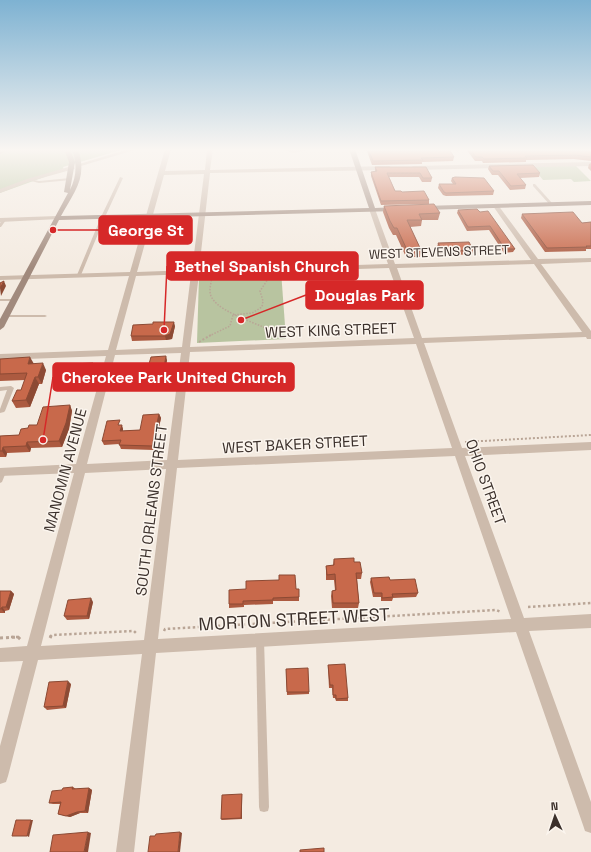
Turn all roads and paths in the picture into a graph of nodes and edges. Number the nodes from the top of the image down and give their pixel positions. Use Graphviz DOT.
graph roads {
  1 [pos="68,189"];
  2 [pos="73,189"];
  3 [pos="116,189"];
  4 [pos="157,189"];
  5 [pos="205,189"];
  6 [pos="365,189"];
  7 [pos="537,189"];
  8 [pos="66,201"];
  9 [pos="591,203"];
  10 [pos="551,204"];
  11 [pos="496,206"];
  12 [pos="420,208"];
  13 [pos="404,209"];
  14 [pos="372,210"];
  15 [pos="202,214"];
  16 [pos="149,216"];
  17 [pos="103,217"];
  18 [pos="57,218"];
  19 [pos="2,220"];
  20 [pos="0,226"];
  21 [pos="591,260"];
  22 [pos="535,261"];
  23 [pos="392,265"];
  24 [pos="194,271"];
  25 [pos="134,274"];
  26 [pos="79,275"];
  27 [pos="270,275"];
  28 [pos="25,277"];
  29 [pos="212,277"];
  30 [pos="2,280"];
  31 [pos="0,300"];
  32 [pos="14,300"];
  33 [pos="237,315"];
  34 [pos="5,316"];
  35 [pos="45,316"];
  36 [pos="0,327"];
  37 [pos="590,335"];
  38 [pos="418,341"];
  39 [pos="196,343"];
  40 [pos="302,345"];
  41 [pos="185,350"];
  42 [pos="111,353"];
  43 [pos="0,356"];
  44 [pos="0,389"];
  45 [pos="2,411"];
  46 [pos="591,435"];
  47 [pos="591,446"];
  48 [pos="461,447"];
  49 [pos="171,466"];
  50 [pos="81,470"];
  51 [pos="1,475"];
  52 [pos="591,603"];
  53 [pos="528,607"];
  54 [pos="501,612"];
  55 [pos="591,621"];
  56 [pos="521,625"];
  57 [pos="163,632"];
  58 [pos="136,633"];
  59 [pos="0,638"];
  60 [pos="50,638"];
  61 [pos="21,640"];
  62 [pos="260,640"];
  63 [pos="149,648"];
  64 [pos="32,654"];
  65 [pos="0,655"];
  66 [pos="0,776"];
  67 [pos="264,807"];
  68 [pos="591,825"];
  69 [pos="125,852"];
  1 -- 8 [label="street"];
  2 -- 8 [label="street"];
  3 -- 17 [label="lane"];
  4 -- 16 [label="street, MANOMIN AVENUE"];
  5 -- 15 [label="street, SOUTH ORLEANS STREET"];
  6 -- 14 [label="street, OHIO STREET"];
  7 -- 10 [label="lane"];
  8 -- 18 [label="street"];
  9 -- 10 [label="street"];
  10 -- 11 [label="street"];
  11 -- 12 [label="street"];
  11 -- 22 [label="street"];
  13 -- 14 [label="street"];
  14 -- 15 [label="street"];
  14 -- 23 [label="street, OHIO STREET"];
  15 -- 16 [label="street"];
  15 -- 24 [label="street, SOUTH ORLEANS STREET"];
  16 -- 17 [label="street"];
  16 -- 25 [label="street, MANOMIN AVENUE"];
  17 -- 18 [label="street"];
  17 -- 26 [label="lane"];
  18 -- 19 [label="street"];
  18 -- 28 [label="street"];
  19 -- 20 [label="lane"];
  21 -- 22 [label="street, WEST STEVENS STREET"];
  22 -- 23 [label="street, WEST STEVENS STREET"];
  22 -- 37 [label="street"];
  23 -- 24 [label="street, WEST STEVENS STREET"];
  23 -- 38 [label="street, OHIO STREET"];
  24 -- 25 [label="street, WEST STEVENS STREET"];
  24 -- 41 [label="street, SOUTH ORLEANS STREET"];
  25 -- 26 [label="street, WEST STEVENS STREET"];
  25 -- 42 [label="street, MANOMIN AVENUE"];
  26 -- 28 [label="street, WEST STEVENS STREET"];
  27 -- 33 [label="path"];
  28 -- 30 [label="street, WEST STEVENS STREET"];
  28 -- 32 [label="street"];
  29 -- 33 [label="path"];
  31 -- 32 [label="lane"];
  32 -- 34 [label="street"];
  33 -- 39 [label="path"];
  33 -- 40 [label="path"];
  34 -- 35 [label="lane"];
  34 -- 36 [label="street"];
  37 -- 38 [label="street, WEST KING STREET"];
  38 -- 40 [label="street, WEST KING STREET"];
  38 -- 48 [label="street, OHIO STREET"];
  40 -- 41 [label="street, WEST KING STREET"];
  41 -- 42 [label="street, WEST KING STREET"];
  41 -- 49 [label="street, SOUTH ORLEANS STREET"];
  42 -- 43 [label="street, WEST KING STREET"];
  42 -- 50 [label="street, MANOMIN AVENUE"];
  44 -- 45 [label="lane"];
  46 -- 48 [label="path"];
  47 -- 48 [label="street, WEST BAKER STREET"];
  48 -- 49 [label="street, WEST BAKER STREET"];
  48 -- 56 [label="street, OHIO STREET"];
  49 -- 50 [label="street, WEST BAKER STREET"];
  49 -- 63 [label="street, SOUTH ORLEANS STREET"];
  50 -- 51 [label="street, WEST BAKER STREET"];
  50 -- 64 [label="street, MANOMIN AVENUE"];
  52 -- 53 [label="path"];
  54 -- 57 [label="path"];
  55 -- 56 [label="street, MORTON STREET WEST"];
  56 -- 62 [label="street, MORTON STREET WEST"];
  56 -- 68 [label="street, OHIO STREET"];
  58 -- 60 [label="path"];
  59 -- 61 [label="path"];
  62 -- 63 [label="street, MORTON STREET WEST"];
  62 -- 67 [label="lane"];
  63 -- 64 [label="street, MORTON STREET WEST"];
  63 -- 69 [label="street, SOUTH ORLEANS STREET"];
  64 -- 65 [label="street, MORTON STREET WEST"];
  64 -- 66 [label="street, MANOMIN AVENUE"];
}
